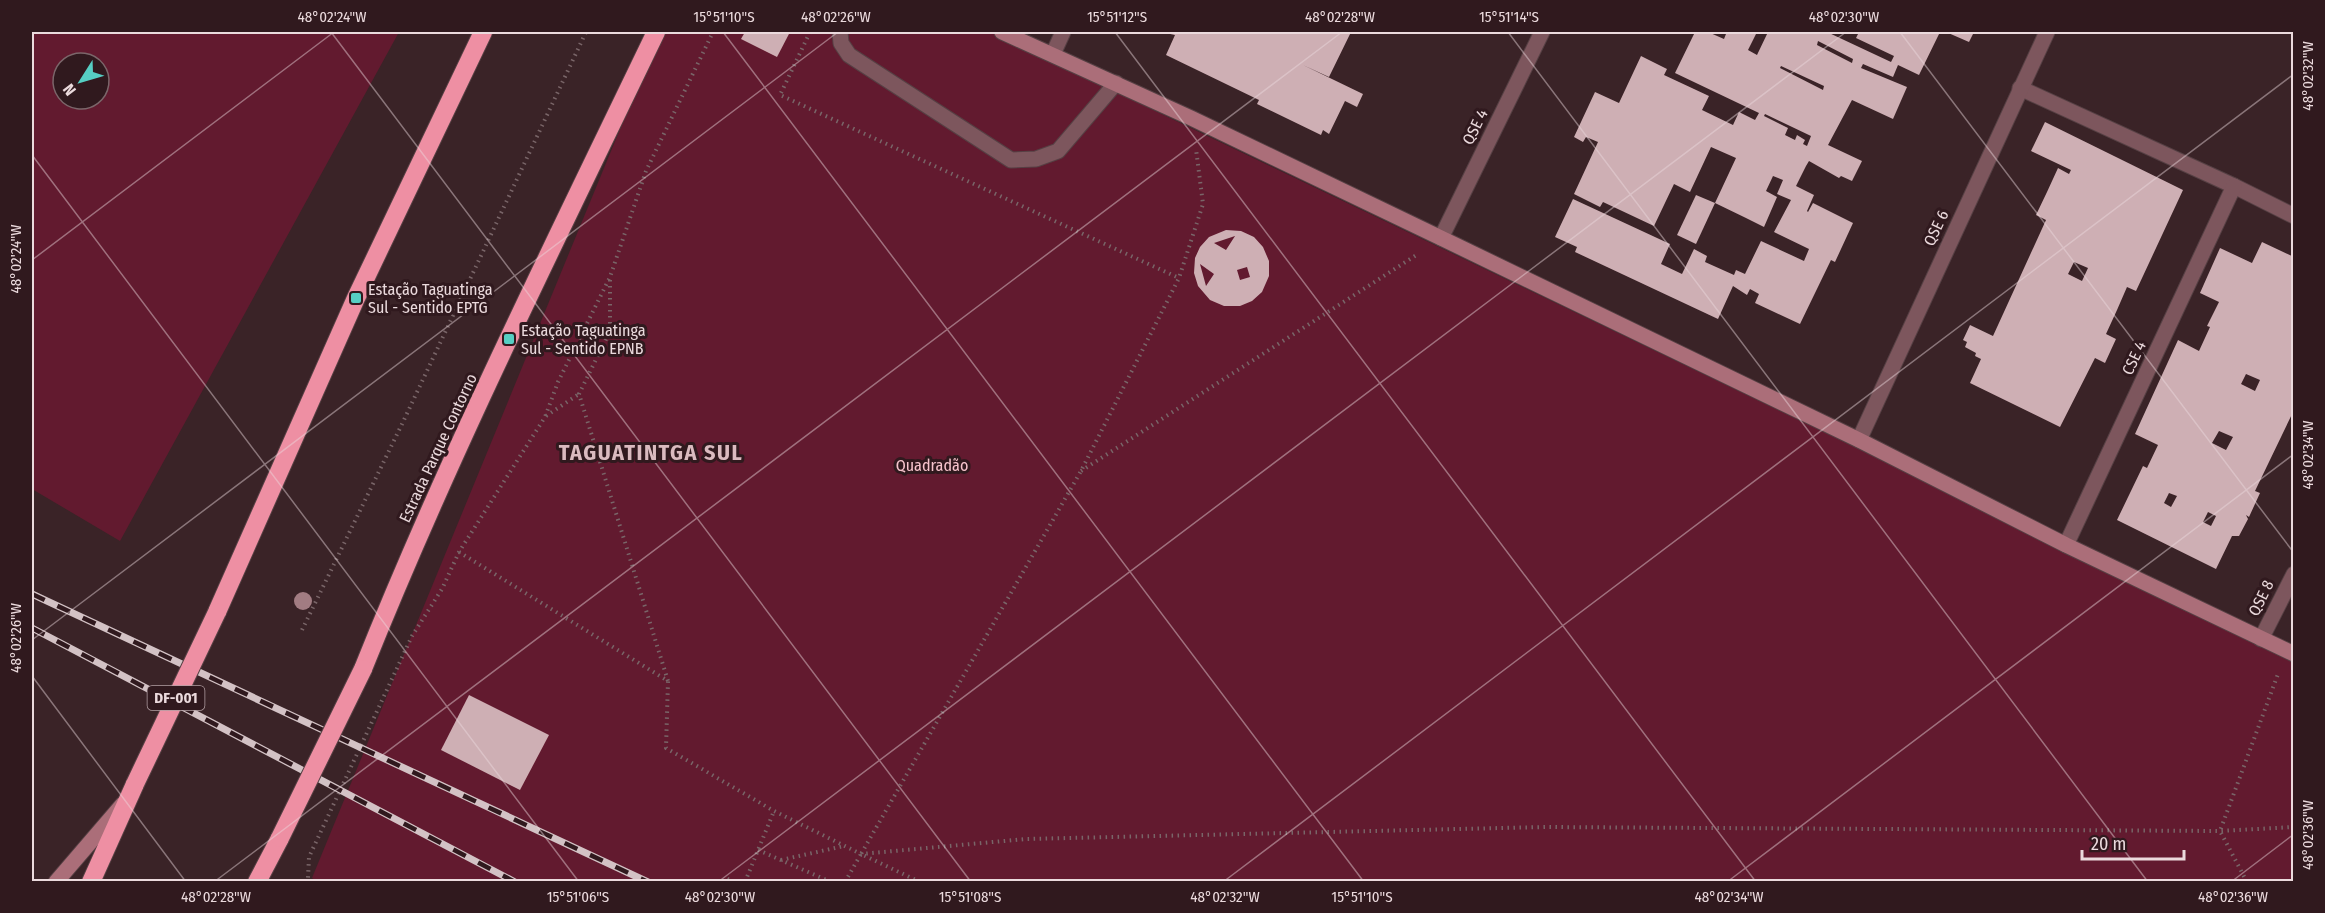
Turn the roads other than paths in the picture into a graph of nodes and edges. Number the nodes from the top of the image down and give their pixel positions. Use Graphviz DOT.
graph roads {
  1 [pos="483,32"];
  2 [pos="656,32"];
  3 [pos="840,32"];
  4 [pos="1002,32"];
  5 [pos="1064,32"];
  6 [pos="1542,32"];
  7 [pos="2047,32"];
  8 [pos="1053,54"];
  9 [pos="1116,83"];
  10 [pos="2020,88"];
  11 [pos="2234,186"];
  12 [pos="2294,216"];
  13 [pos="1442,238"];
  14 [pos="1859,440"];
  15 [pos="2066,545"];
  16 [pos="2294,574"];
  17 [pos="2261,639"];
  18 [pos="2290,652"];
  19 [pos="133,790"];
  20 [pos="56,882"];
  21 [pos="90,882"];
  22 [pos="256,882"];
  1 -- 19 [label="highway, DF-001, bridge"];
  2 -- 22 [label="highway, Estrada Parque Contorno, bridge"];
  3 -- 9 [label="street"];
  4 -- 8 [label="street"];
  5 -- 8 [label="street"];
  6 -- 13 [label="street, QSE 4"];
  7 -- 10 [label="street, QSE 6"];
  8 -- 9 [label="street"];
  9 -- 13 [label="street"];
  10 -- 11 [label="street"];
  10 -- 14 [label="street, QSE 6"];
  11 -- 12 [label="street"];
  11 -- 15 [label="street, CSE 4"];
  13 -- 14 [label="street"];
  14 -- 15 [label="street"];
  15 -- 17 [label="street"];
  16 -- 17 [label="street, QSE 8"];
  17 -- 18 [label="street"];
  19 -- 20 [label="street"];
  19 -- 21 [label="highway, DF-001"];
}
